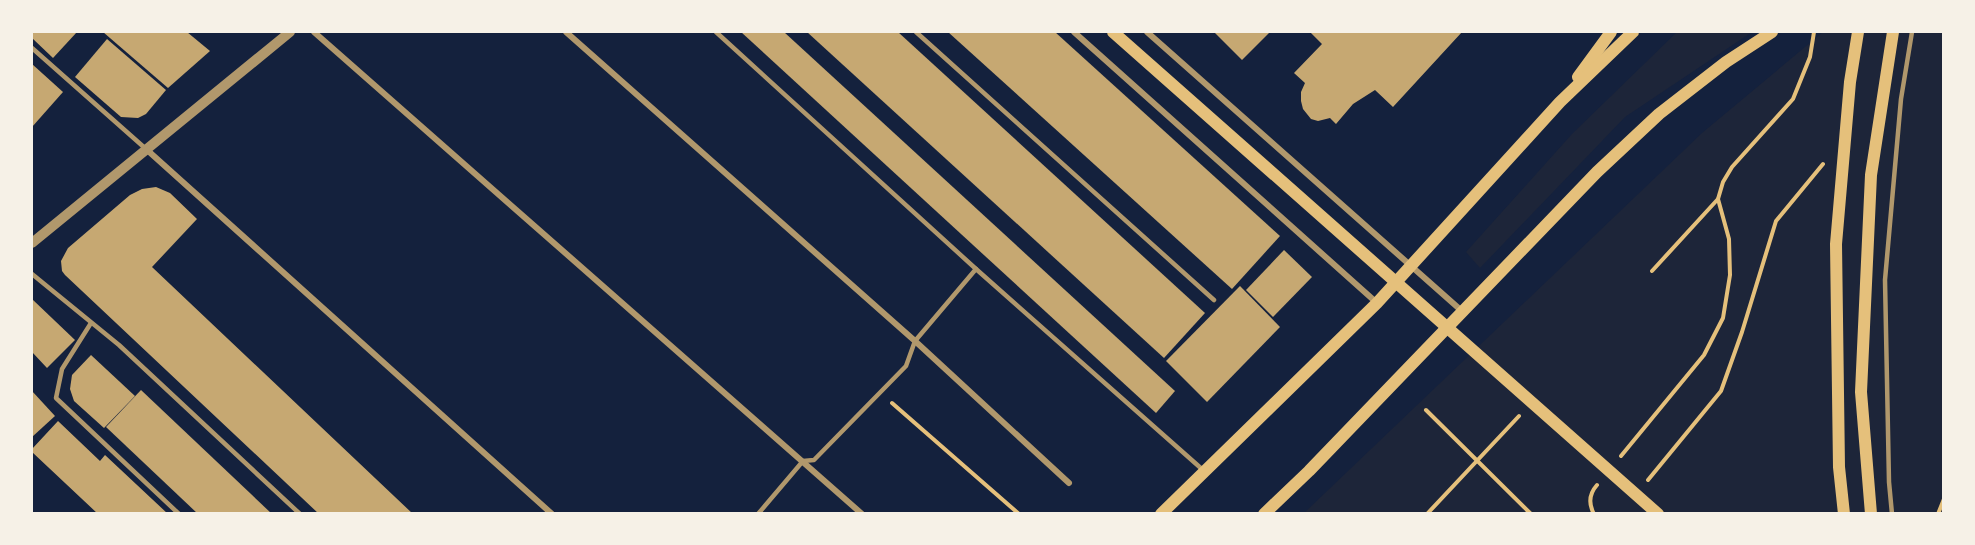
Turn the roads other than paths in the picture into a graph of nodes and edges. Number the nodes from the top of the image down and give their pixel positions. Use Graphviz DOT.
graph roads {
  1 [pos="290,32"];
  2 [pos="314,32"];
  3 [pos="566,32"];
  4 [pos="716,32"];
  5 [pos="916,32"];
  6 [pos="1074,32"];
  7 [pos="1113,32"];
  8 [pos="1147,32"];
  9 [pos="1611,32"];
  10 [pos="1633,32"];
  11 [pos="1772,32"];
  12 [pos="1858,32"];
  13 [pos="1893,32"];
  14 [pos="1912,32"];
  15 [pos="32,48"];
  16 [pos="1560,102"];
  17 [pos="146,149"];
  18 [pos="32,243"];
  19 [pos="1411,266"];
  20 [pos="976,269"];
  21 [pos="32,274"];
  22 [pos="1214,300"];
  23 [pos="1377,303"];
  24 [pos="1463,312"];
  25 [pos="91,323"];
  26 [pos="915,341"];
  27 [pos="803,461"];
  28 [pos="1204,472"];
  29 [pos="1069,483"];
  30 [pos="179,513"];
  31 [pos="300,513"];
  32 [pos="552,513"];
  33 [pos="758,513"];
  34 [pos="862,513"];
  35 [pos="1161,513"];
  36 [pos="1263,513"];
  37 [pos="1658,513"];
  38 [pos="1844,513"];
  39 [pos="1871,513"];
  40 [pos="1892,513"];
  1 -- 17 [label="street"];
  2 -- 27 [label="street"];
  3 -- 26 [label="street"];
  4 -- 20 [label="lane"];
  5 -- 22 [label="lane"];
  6 -- 23 [label="street"];
  7 -- 37 [label="main road"];
  8 -- 19 [label="street"];
  9 -- 16 [label="main road"];
  10 -- 16 [label="main road"];
  11 -- 24 [label="main road"];
  12 -- 38 [label="main road"];
  13 -- 39 [label="main road"];
  14 -- 40 [label="lane"];
  15 -- 17 [label="lane"];
  16 -- 19 [label="main road"];
  17 -- 18 [label="street"];
  17 -- 32 [label="street"];
  19 -- 23 [label="main road"];
  19 -- 24 [label="street"];
  20 -- 26 [label="lane"];
  20 -- 28 [label="lane"];
  21 -- 25 [label="lane"];
  23 -- 28 [label="main road"];
  24 -- 36 [label="main road"];
  25 -- 30 [label="lane"];
  25 -- 31 [label="lane"];
  26 -- 27 [label="lane"];
  26 -- 29 [label="street"];
  27 -- 33 [label="lane"];
  27 -- 34 [label="street"];
  28 -- 35 [label="main road"];
}
